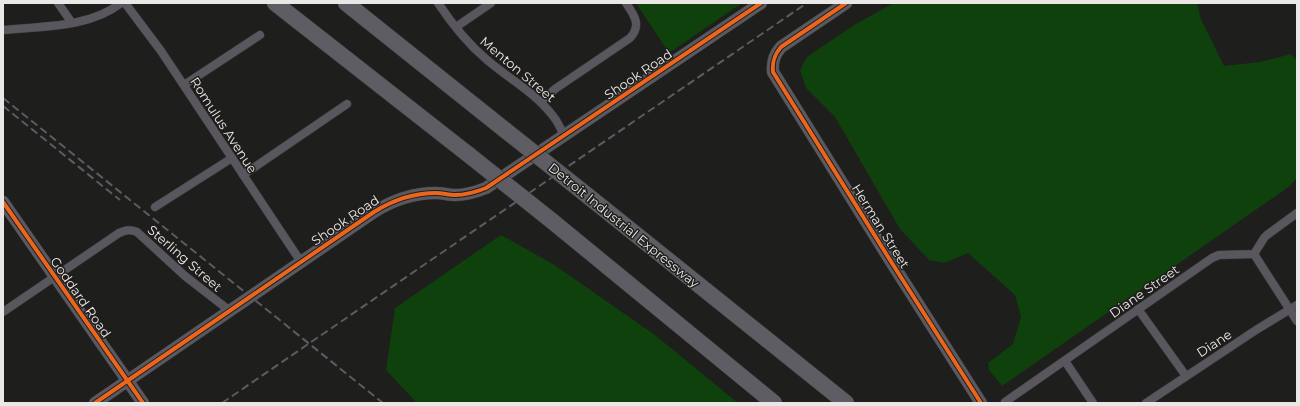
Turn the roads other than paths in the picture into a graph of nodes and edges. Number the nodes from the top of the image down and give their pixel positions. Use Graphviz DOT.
graph roads {
  1 [pos="58,3"];
  2 [pos="121,3"];
  3 [pos="125,3"];
  4 [pos="275,3"];
  5 [pos="346,3"];
  6 [pos="438,3"];
  7 [pos="491,3"];
  8 [pos="626,3"];
  9 [pos="761,3"];
  10 [pos="846,3"];
  11 [pos="72,23"];
  12 [pos="456,27"];
  13 [pos="3,30"];
  14 [pos="260,35"];
  15 [pos="184,85"];
  16 [pos="541,102"];
  17 [pos="347,104"];
  18 [pos="564,136"];
  19 [pos="232,158"];
  20 [pos="242,175"];
  21 [pos="3,202"];
  22 [pos="155,207"];
  23 [pos="1297,213"];
  24 [pos="552,221"];
  25 [pos="1254,254"];
  26 [pos="301,262"];
  27 [pos="55,276"];
  28 [pos="1293,307"];
  29 [pos="1138,309"];
  30 [pos="230,311"];
  31 [pos="3,312"];
  32 [pos="1297,321"];
  33 [pos="1064,361"];
  34 [pos="1186,376"];
  35 [pos="127,381"];
  36 [pos="1005,402"];
  37 [pos="95,403"];
  38 [pos="142,403"];
  39 [pos="761,403"];
  40 [pos="774,403"];
  41 [pos="846,403"];
  42 [pos="981,403"];
  43 [pos="1094,403"];
  44 [pos="1146,403"];
  1 -- 11 [label="street"];
  2 -- 11 [label="street"];
  3 -- 15 [label="street, Romulus Avenue"];
  4 -- 24 [label="highway, bridge"];
  5 -- 41 [label="highway, Detroit Industrial Expressway, bridge"];
  6 -- 12 [label="street, Menton Street"];
  7 -- 12 [label="street"];
  8 -- 16 [label="street"];
  9 -- 18 [label="street, Shook Road"];
  10 -- 42 [label="street, Herman Street"];
  11 -- 13 [label="street"];
  12 -- 16 [label="street, Menton Street"];
  14 -- 15 [label="street"];
  15 -- 19 [label="street, Romulus Avenue"];
  16 -- 18 [label="street, Menton Street"];
  17 -- 20 [label="street"];
  18 -- 26 [label="street, Shook Road"];
  19 -- 20 [label="street, Romulus Avenue"];
  19 -- 22 [label="street, Sterling Street"];
  20 -- 26 [label="street, Romulus Avenue"];
  21 -- 27 [label="street, Goddard Road"];
  23 -- 25 [label="street"];
  24 -- 39 [label="highway"];
  24 -- 40 [label="highway"];
  25 -- 28 [label="street"];
  25 -- 29 [label="street, Diane Street"];
  26 -- 30 [label="street, Shook Road"];
  27 -- 30 [label="street, Sterling Street"];
  27 -- 31 [label="street, Sterling Street"];
  27 -- 35 [label="street, Goddard Road"];
  28 -- 32 [label="street"];
  28 -- 34 [label="street, Diane"];
  29 -- 33 [label="street, Diane Street"];
  29 -- 34 [label="street"];
  30 -- 35 [label="street, Shook Road"];
  33 -- 36 [label="street, Diane Street"];
  33 -- 43 [label="street"];
  34 -- 44 [label="street, Diane"];
  35 -- 37 [label="street, Shook Road"];
  35 -- 38 [label="street, Goddard Road"];
}
